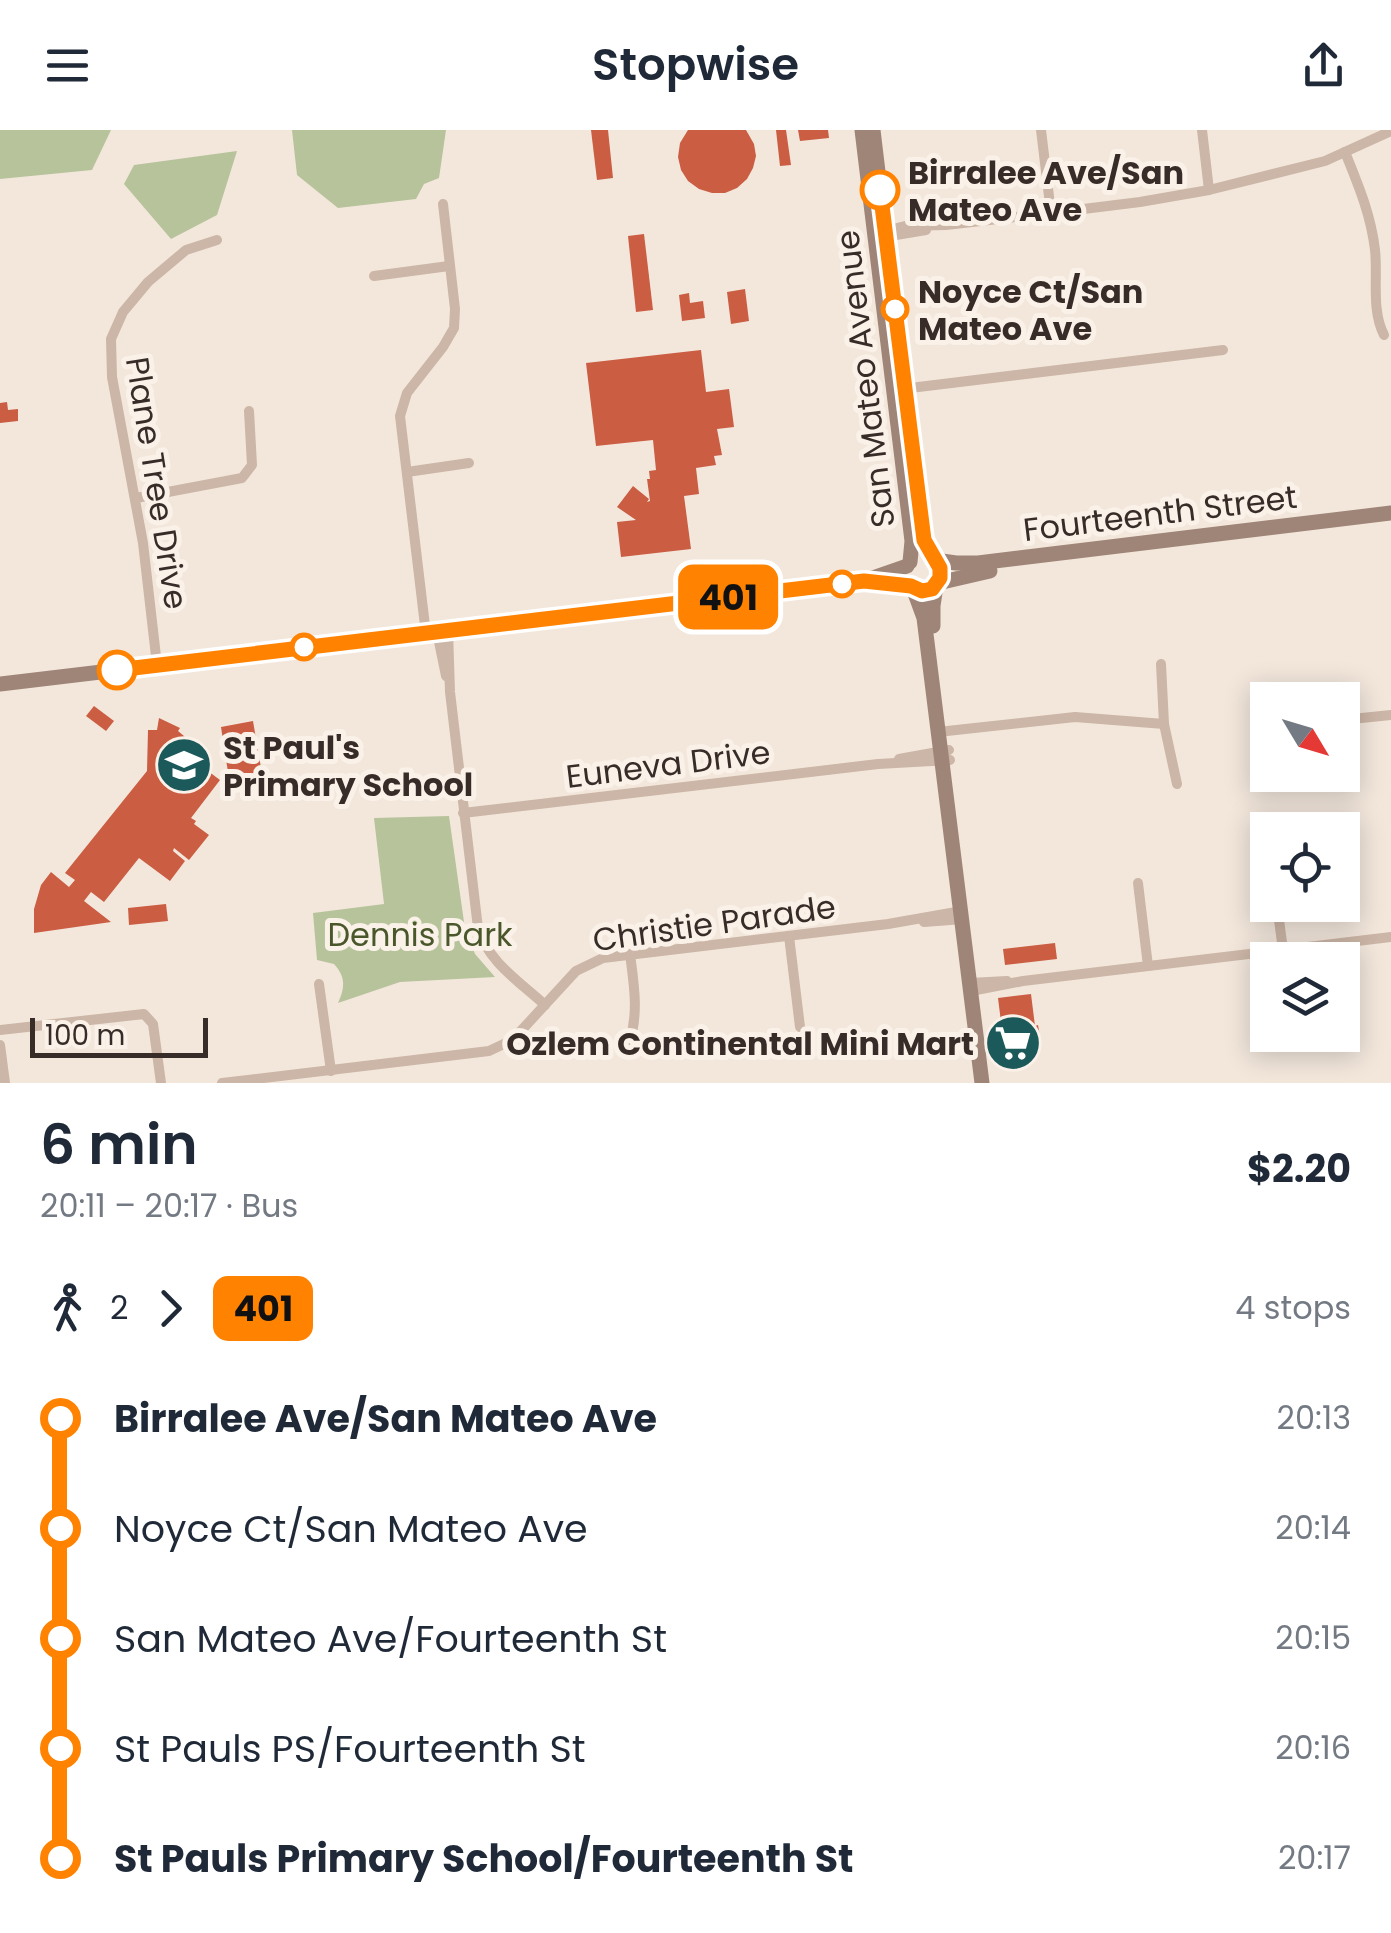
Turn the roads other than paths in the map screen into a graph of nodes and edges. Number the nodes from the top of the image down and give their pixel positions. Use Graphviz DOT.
graph roads {
  1 [pos="862,130"];
  2 [pos="873,130"];
  3 [pos="1041,130"];
  4 [pos="1202,130"];
  5 [pos="1391,131"];
  6 [pos="1373,134"];
  7 [pos="1345,152"];
  8 [pos="1209,190"];
  9 [pos="443,204"];
  10 [pos="1051,213"];
  11 [pos="882,234"];
  12 [pos="217,240"];
  13 [pos="449,266"];
  14 [pos="374,276"];
  15 [pos="1384,335"];
  16 [pos="1224,350"];
  17 [pos="899,389"];
  18 [pos="248,411"];
  19 [pos="469,464"];
  20 [pos="407,472"];
  21 [pos="136,498"];
  22 [pos="1391,513"];
  23 [pos="1391,523"];
  24 [pos="934,559"];
  25 [pos="909,564"];
  26 [pos="864,581"];
  27 [pos="937,584"];
  28 [pos="912,587"];
  29 [pos="437,632"];
  30 [pos="1161,664"];
  31 [pos="157,665"];
  32 [pos="0,684"];
  33 [pos="1391,716"];
  34 [pos="1360,719"];
  35 [pos="1164,724"];
  36 [pos="942,732"];
  37 [pos="945,756"];
  38 [pos="1177,784"];
  39 [pos="464,813"];
  40 [pos="1138,883"];
  41 [pos="962,915"];
  42 [pos="789,936"];
  43 [pos="1391,937"];
  44 [pos="1349,942"];
  45 [pos="630,954"];
  46 [pos="1250,954"];
  47 [pos="1148,966"];
  48 [pos="319,984"];
  49 [pos="970,987"];
  50 [pos="545,1005"];
  51 [pos="800,1028"];
  52 [pos="0,1030"];
  53 [pos="629,1044"];
  54 [pos="0,1045"];
  55 [pos="331,1070"];
  56 [pos="5,1083"];
  57 [pos="161,1083"];
  58 [pos="222,1083"];
  59 [pos="982,1083"];
  1 -- 11 [label="street, San Mateo Avenue"];
  2 -- 11 [label="street, San Mateo Avenue"];
  3 -- 10 [label="street"];
  4 -- 8 [label="street"];
  5 -- 6 [label="street"];
  6 -- 7 [label="street"];
  7 -- 8 [label="street"];
  7 -- 15 [label="street"];
  8 -- 10 [label="street"];
  9 -- 13 [label="street"];
  10 -- 11 [label="street"];
  11 -- 17 [label="street, San Mateo Avenue"];
  12 -- 21 [label="street, Plane Tree Drive"];
  13 -- 14 [label="street"];
  13 -- 20 [label="street"];
  16 -- 17 [label="street"];
  17 -- 24 [label="street, San Mateo Avenue"];
  17 -- 25 [label="street, San Mateo Avenue"];
  18 -- 21 [label="street"];
  19 -- 20 [label="street"];
  20 -- 29 [label="street"];
  21 -- 31 [label="street, Plane Tree Drive"];
  22 -- 24 [label="street, Fourteenth Street"];
  23 -- 27 [label="street, Fourteenth Street"];
  24 -- 25 [label="street"];
  24 -- 27 [label="street"];
  25 -- 26 [label="street"];
  25 -- 28 [label="street"];
  26 -- 28 [label="street"];
  26 -- 29 [label="street"];
  27 -- 28 [label="street"];
  27 -- 36 [label="street"];
  28 -- 36 [label="street"];
  29 -- 31 [label="street"];
  29 -- 39 [label="street"];
  30 -- 35 [label="street"];
  31 -- 32 [label="street"];
  33 -- 34 [label="street"];
  35 -- 36 [label="street"];
  35 -- 38 [label="street"];
  36 -- 37 [label="street"];
  37 -- 39 [label="street, Euneva Drive"];
  37 -- 41 [label="street"];
  39 -- 50 [label="street"];
  40 -- 47 [label="street"];
  41 -- 42 [label="street, Christie Parade"];
  41 -- 49 [label="street"];
  42 -- 45 [label="street, Christie Parade"];
  42 -- 51 [label="street"];
  43 -- 44 [label="street"];
  45 -- 50 [label="street, Christie Parade"];
  45 -- 53 [label="street"];
  46 -- 47 [label="street"];
  47 -- 49 [label="street"];
  48 -- 55 [label="street"];
  49 -- 59 [label="street"];
  50 -- 55 [label="street, Christie Parade"];
  52 -- 57 [label="street"];
  54 -- 56 [label="street"];
  55 -- 58 [label="street, Christie Parade"];
}
